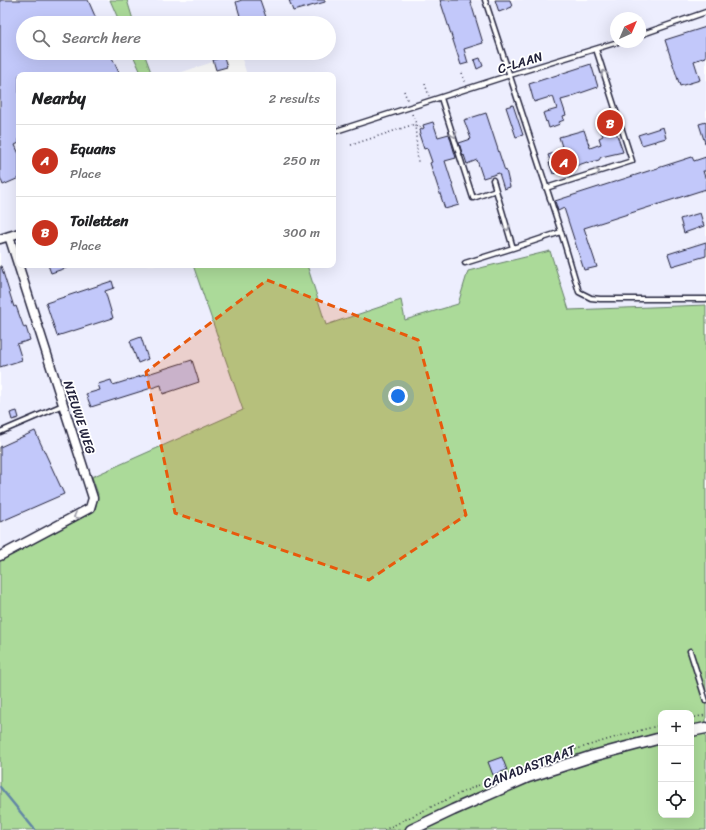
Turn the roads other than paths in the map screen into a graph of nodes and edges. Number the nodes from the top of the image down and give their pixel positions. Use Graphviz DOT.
graph roads {
  1 [pos="485,0"];
  2 [pos="706,12"];
  3 [pos="646,33"];
  4 [pos="610,45"];
  5 [pos="596,50"];
  6 [pos="510,75"];
  7 [pos="441,98"];
  8 [pos="336,131"];
  9 [pos="493,180"];
  10 [pos="546,188"];
  11 [pos="496,190"];
  12 [pos="561,232"];
  13 [pos="16,234"];
  14 [pos="9,236"];
  15 [pos="0,239"];
  16 [pos="513,248"];
  17 [pos="16,258"];
  18 [pos="465,263"];
  19 [pos="19,268"];
  20 [pos="706,299"];
  21 [pos="63,405"];
  22 [pos="0,432"];
  23 [pos="0,556"];
  24 [pos="690,652"];
  25 [pos="706,701"];
  26 [pos="706,728"];
  27 [pos="694,730"];
  28 [pos="658,739"];
  29 [pos="410,830"];
  1 -- 6 [label="lane"];
  2 -- 3 [label="lane"];
  4 -- 5 [label="lane, C-LAAN"];
  5 -- 6 [label="lane, C-LAAN"];
  10 -- 5 [label="lane, one-way"];
  6 -- 7 [label="lane, C-LAAN"];
  6 -- 10 [label="lane"];
  7 -- 8 [label="lane, C-LAAN"];
  7 -- 11 [label="lane, one-way"];
  9 -- 11 [label="lane"];
  10 -- 12 [label="lane"];
  11 -- 16 [label="lane, one-way"];
  12 -- 16 [label="lane"];
  12 -- 20 [label="lane"];
  13 -- 14 [label="street"];
  14 -- 15 [label="street"];
  14 -- 17 [label="street, NIEUWE WEG"];
  16 -- 18 [label="lane"];
  19 -- 21 [label="street, NIEUWE WEG"];
  21 -- 22 [label="lane"];
  21 -- 23 [label="street, NIEUWE WEG, one-way"];
  24 -- 25 [label="lane"];
  26 -- 27 [label="street"];
  28 -- 29 [label="street, CANADASTRAAT"];
}
